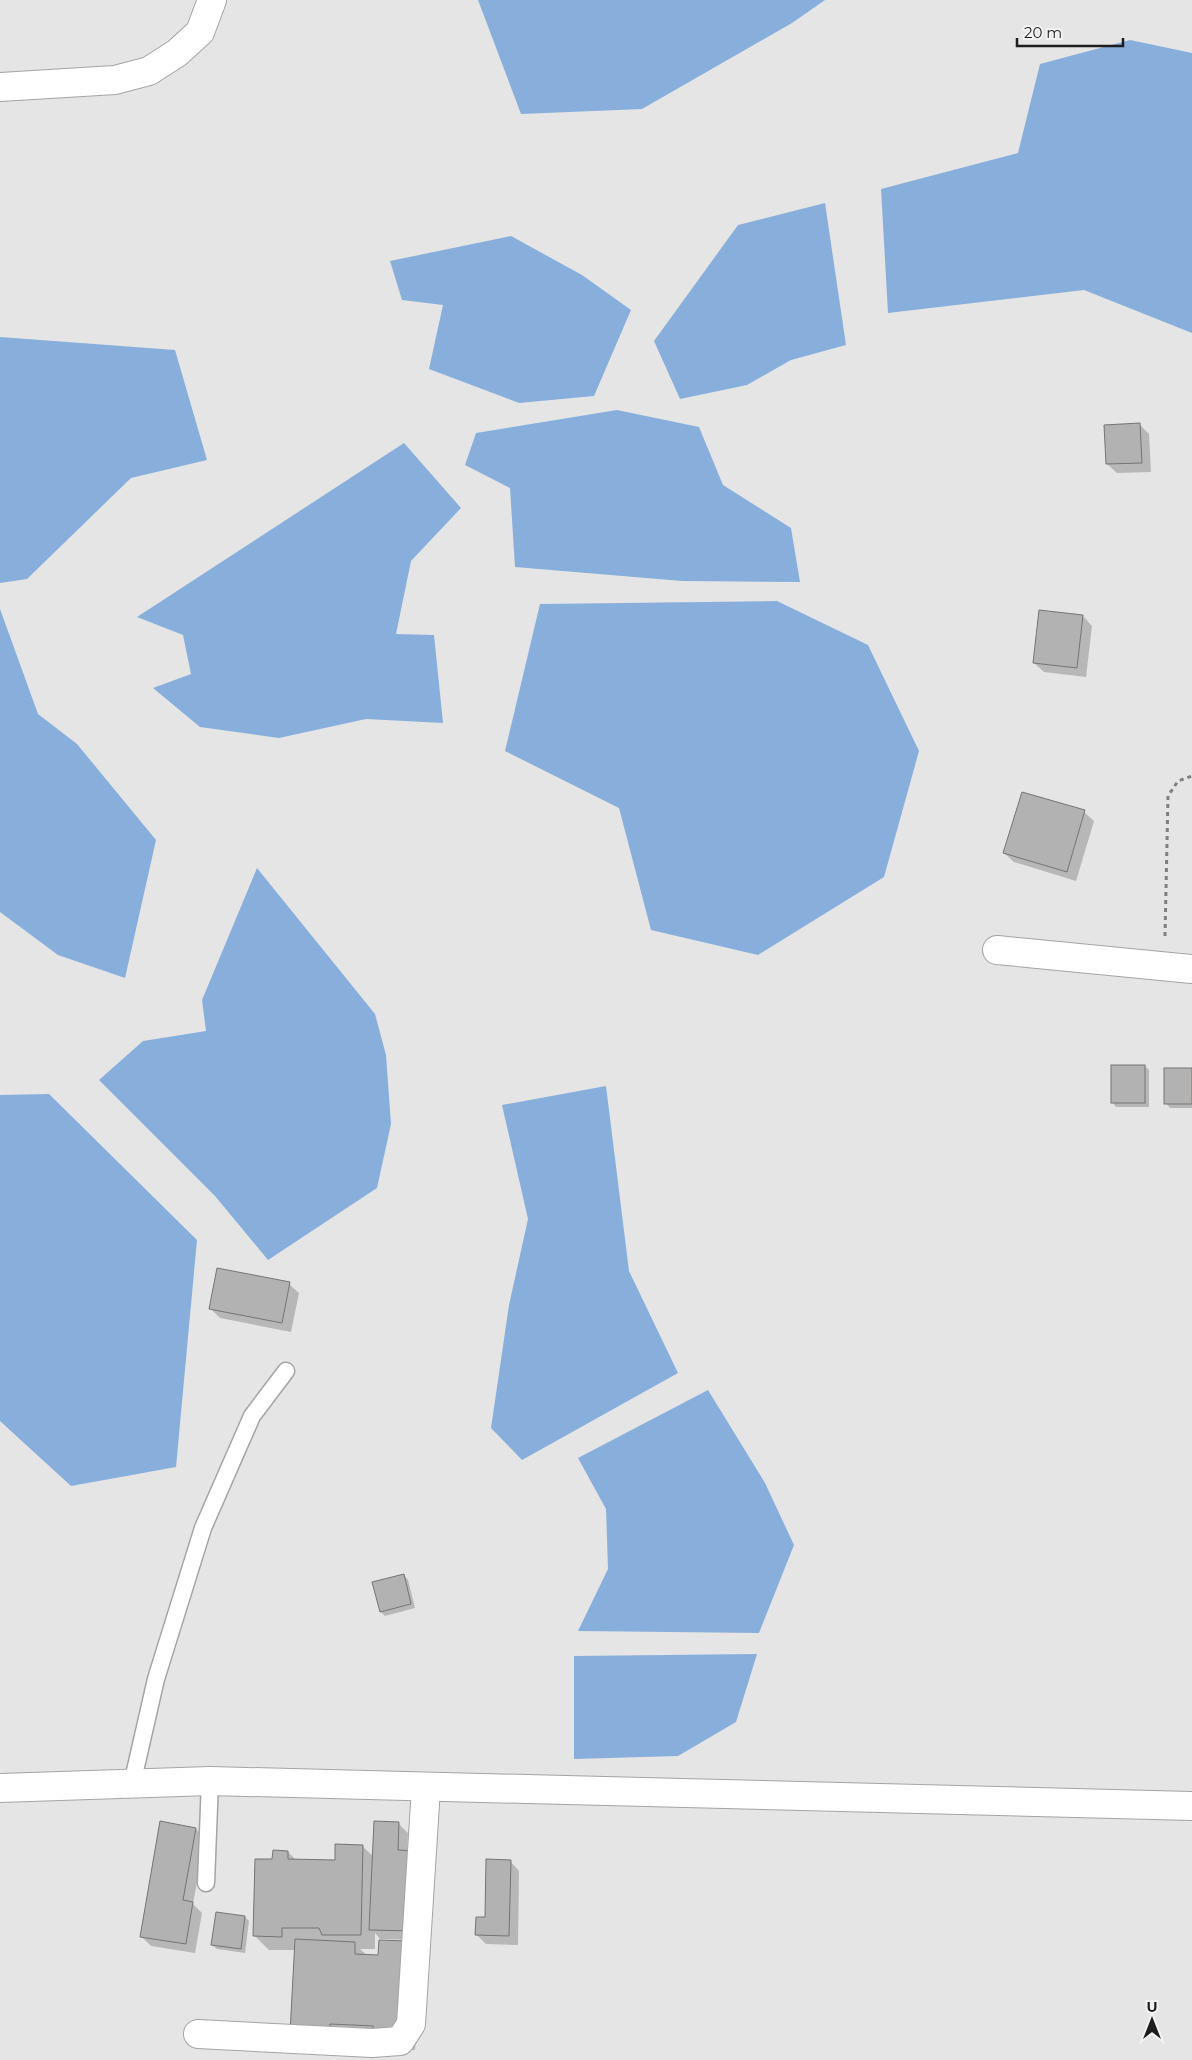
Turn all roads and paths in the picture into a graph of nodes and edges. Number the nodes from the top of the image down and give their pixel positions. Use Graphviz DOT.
graph roads {
  1 [pos="212,0"];
  2 [pos="0,87"];
  3 [pos="1192,776"];
  4 [pos="997,950"];
  5 [pos="1164,966"];
  6 [pos="1192,970"];
  7 [pos="286,1371"];
  8 [pos="210,1781"];
  9 [pos="132,1784"];
  10 [pos="0,1788"];
  11 [pos="426,1788"];
  12 [pos="1192,1806"];
  13 [pos="206,1883"];
  14 [pos="198,2034"];
  1 -- 2 [label="street"];
  3 -- 5 [label="path"];
  4 -- 5 [label="street"];
  5 -- 6 [label="street"];
  7 -- 9 [label="lane"];
  8 -- 9 [label="street"];
  8 -- 11 [label="street"];
  8 -- 13 [label="lane"];
  9 -- 10 [label="street"];
  11 -- 12 [label="street"];
  11 -- 14 [label="street"];
}
